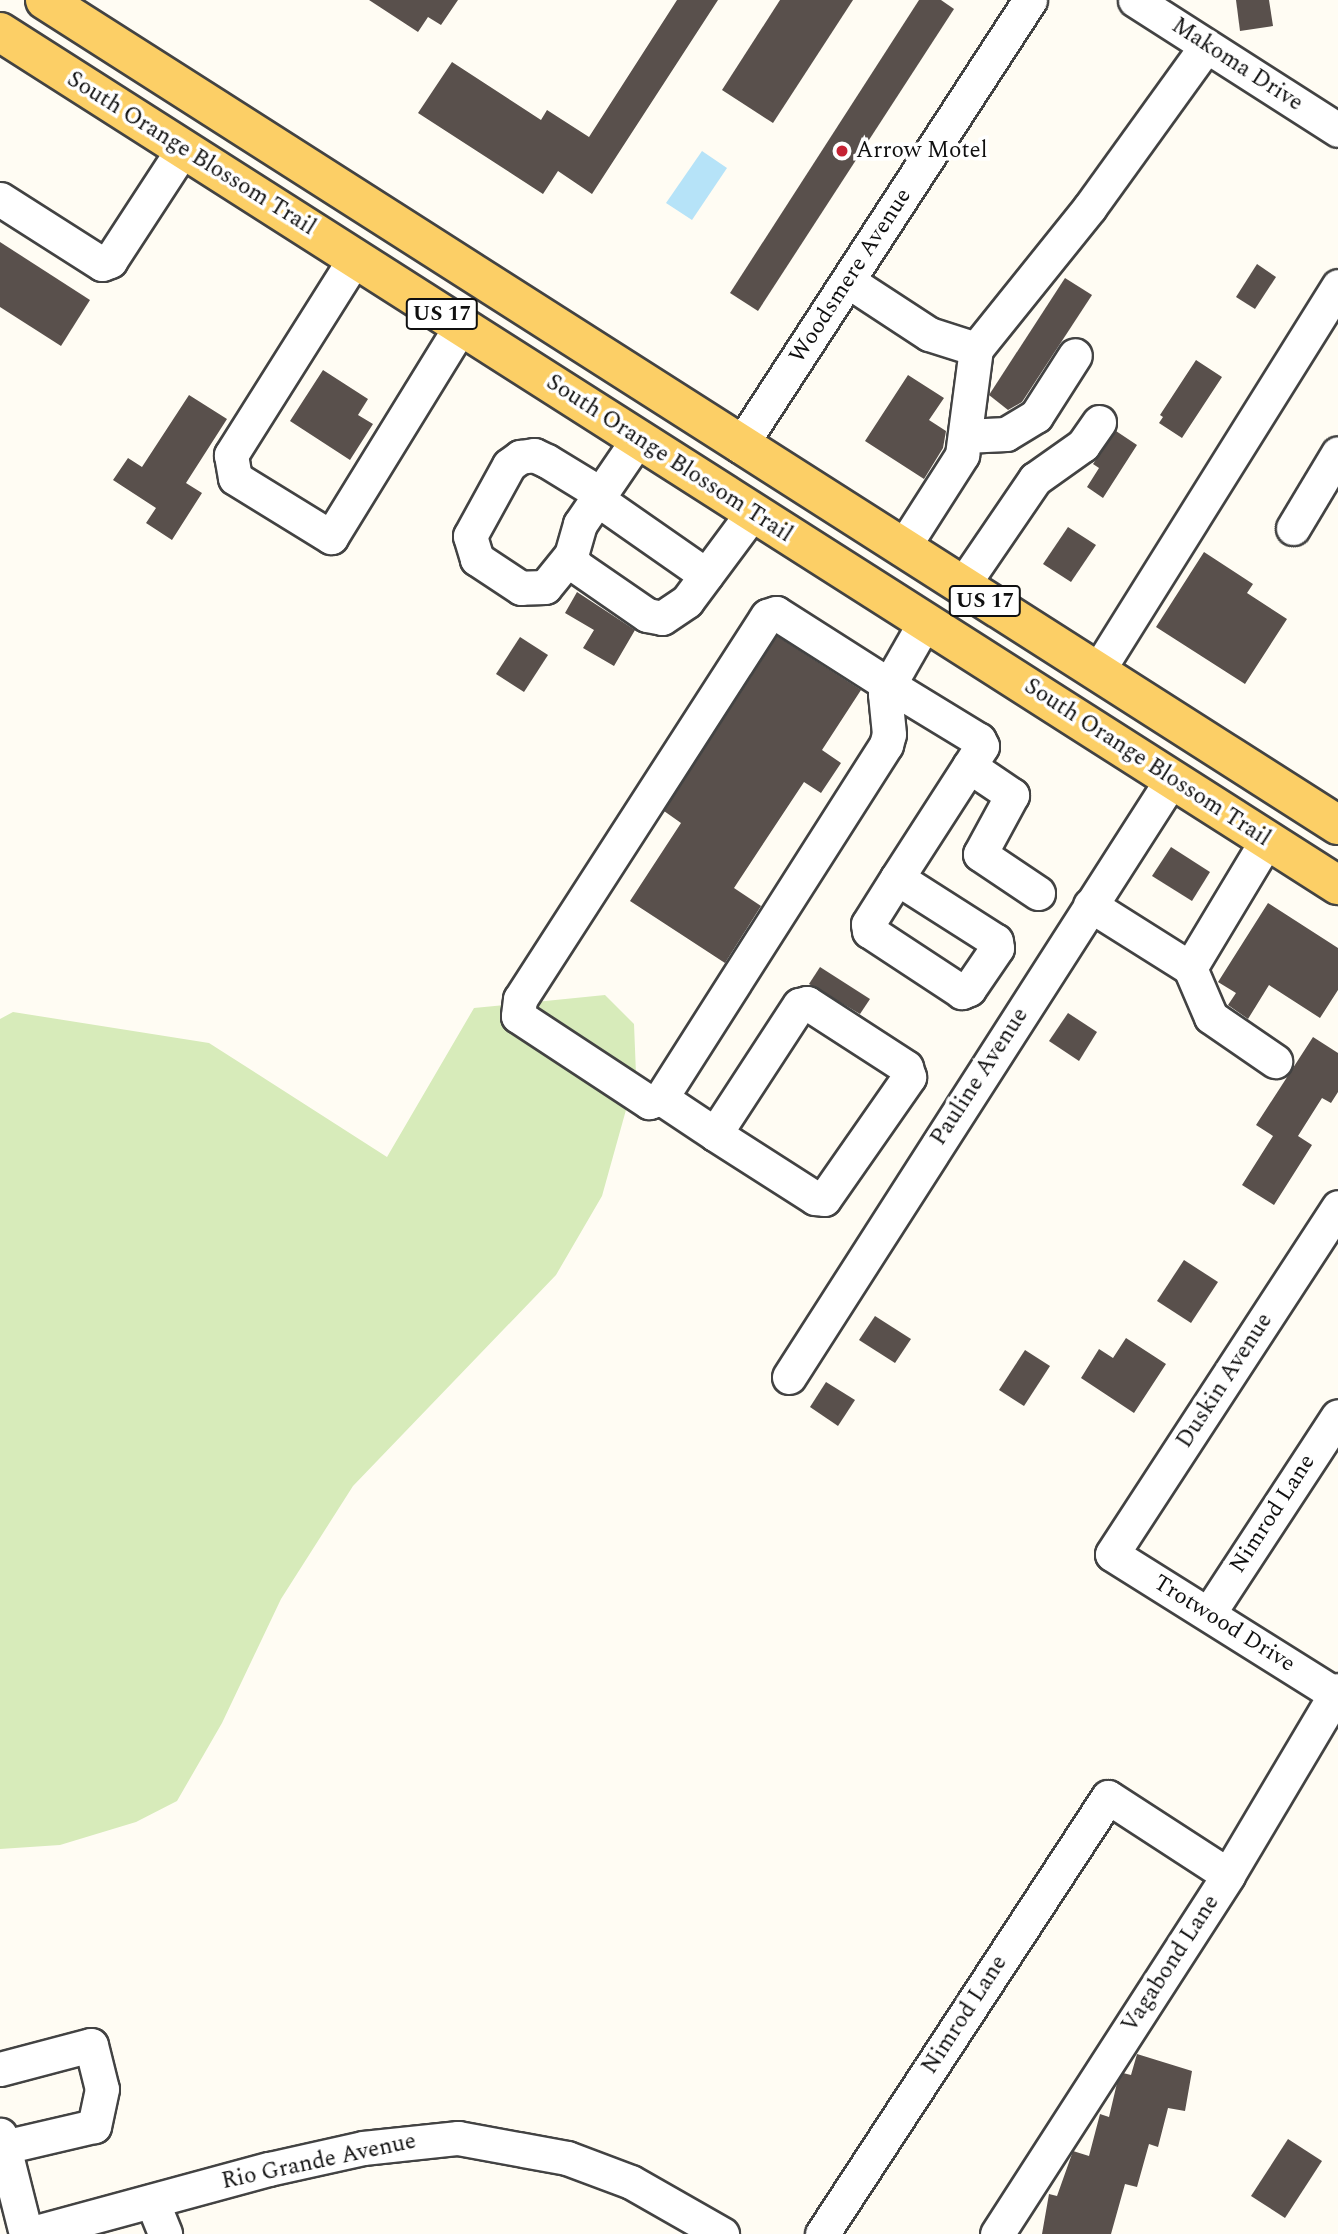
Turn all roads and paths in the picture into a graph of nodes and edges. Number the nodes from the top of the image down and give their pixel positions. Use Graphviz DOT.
graph roads {
  1 [pos="20,0"];
  2 [pos="45,0"];
  3 [pos="1030,0"];
  4 [pos="1135,0"];
  5 [pos="3,40"];
  6 [pos="1206,46"];
  7 [pos="1338,130"];
  8 [pos="183,149"];
  9 [pos="0,199"];
  10 [pos="355,258"];
  11 [pos="848,281"];
  12 [pos="1338,286"];
  13 [pos="461,326"];
  14 [pos="976,349"];
  15 [pos="1075,355"];
  16 [pos="1099,422"];
  17 [pos="965,436"];
  18 [pos="638,439"];
  19 [pos="740,446"];
  20 [pos="1338,453"];
  21 [pos="599,497"];
  22 [pos="752,512"];
  23 [pos="1293,528"];
  24 [pos="902,549"];
  25 [pos="571,555"];
  26 [pos="706,575"];
  27 [pos="962,586"];
  28 [pos="925,621"];
  29 [pos="1097,672"];
  30 [pos="889,685"];
  31 [pos="1158,711"];
  32 [pos="1074,716"];
  33 [pos="969,766"];
  34 [pos="1264,778"];
  35 [pos="1172,779"];
  36 [pos="1338,825"];
  37 [pos="1267,840"];
  38 [pos="897,878"];
  39 [pos="1338,885"];
  40 [pos="1038,893"];
  41 [pos="1090,905"];
  42 [pos="1190,968"];
  43 [pos="1275,1061"];
  44 [pos="661,1098"];
  45 [pos="715,1134"];
  46 [pos="1338,1207"];
  47 [pos="789,1377"];
  48 [pos="1338,1416"];
  49 [pos="1112,1554"];
  50 [pos="1209,1613"];
  51 [pos="1336,1692"];
  52 [pos="1228,1875"];
  53 [pos="0,2069"];
  54 [pos="1,2144"];
  55 [pos="134,2215"];
  56 [pos="27,2234"];
  57 [pos="164,2234"];
  58 [pos="722,2234"];
  59 [pos="822,2234"];
  60 [pos="997,2234"];
  1 -- 5 [label="main road"];
  2 -- 19 [label="main road, US 17"];
  3 -- 11 [label="street, Woodsmere Avenue"];
  4 -- 6 [label="street, Makoma Drive"];
  5 -- 8 [label="main road, South Orange Blossom Trail / US 17"];
  6 -- 7 [label="street, Makoma Drive"];
  6 -- 14 [label="street"];
  8 -- 9 [label="street"];
  8 -- 10 [label="main road, South Orange Blossom Trail / US 17"];
  10 -- 13 [label="main road, South Orange Blossom Trail / US 17"];
  10 -- 13 [label="street"];
  11 -- 14 [label="street"];
  11 -- 19 [label="street, Woodsmere Avenue"];
  12 -- 29 [label="street"];
  13 -- 18 [label="main road, South Orange Blossom Trail / US 17"];
  14 -- 17 [label="street"];
  15 -- 17 [label="street"];
  16 -- 27 [label="street"];
  17 -- 24 [label="street"];
  18 -- 21 [label="street"];
  18 -- 22 [label="main road, South Orange Blossom Trail / US 17"];
  19 -- 24 [label="main road, US 17"];
  20 -- 23 [label="street"];
  21 -- 25 [label="street"];
  21 -- 25 [label="street"];
  21 -- 26 [label="street"];
  22 -- 26 [label="street"];
  22 -- 28 [label="main road, South Orange Blossom Trail / US 17"];
  24 -- 27 [label="main road, US 17"];
  25 -- 26 [label="street"];
  27 -- 29 [label="main road, US 17"];
  28 -- 30 [label="street"];
  28 -- 32 [label="main road, South Orange Blossom Trail / US 17"];
  29 -- 31 [label="main road, US 17"];
  30 -- 33 [label="street"];
  30 -- 44 [label="street"];
  30 -- 44 [label="street"];
  31 -- 32 [label="main road"];
  31 -- 34 [label="main road, US 17"];
  32 -- 35 [label="main road, South Orange Blossom Trail / US 17"];
  33 -- 38 [label="street"];
  33 -- 40 [label="street"];
  34 -- 35 [label="main road"];
  34 -- 36 [label="main road, US 17"];
  35 -- 37 [label="main road, South Orange Blossom Trail / US 17"];
  35 -- 41 [label="street, Pauline Avenue"];
  37 -- 39 [label="main road, South Orange Blossom Trail / US 17"];
  37 -- 42 [label="street"];
  41 -- 42 [label="street"];
  41 -- 47 [label="street, Pauline Avenue"];
  42 -- 43 [label="street"];
  44 -- 45 [label="street"];
  45 -- 45 [label="street"];
  46 -- 49 [label="street, Duskin Avenue"];
  48 -- 50 [label="street, Nimrod Lane"];
  49 -- 50 [label="street, Trotwood Drive"];
  50 -- 51 [label="street, Trotwood Drive"];
  51 -- 52 [label="street, Vagabond Lane"];
  52 -- 59 [label="street, Nimrod Lane"];
  52 -- 60 [label="street, Vagabond Lane"];
  53 -- 54 [label="street"];
  54 -- 56 [label="street"];
  55 -- 56 [label="street, Rio Grande Avenue"];
  55 -- 57 [label="street"];
  55 -- 58 [label="street, Rio Grande Avenue"];
}
